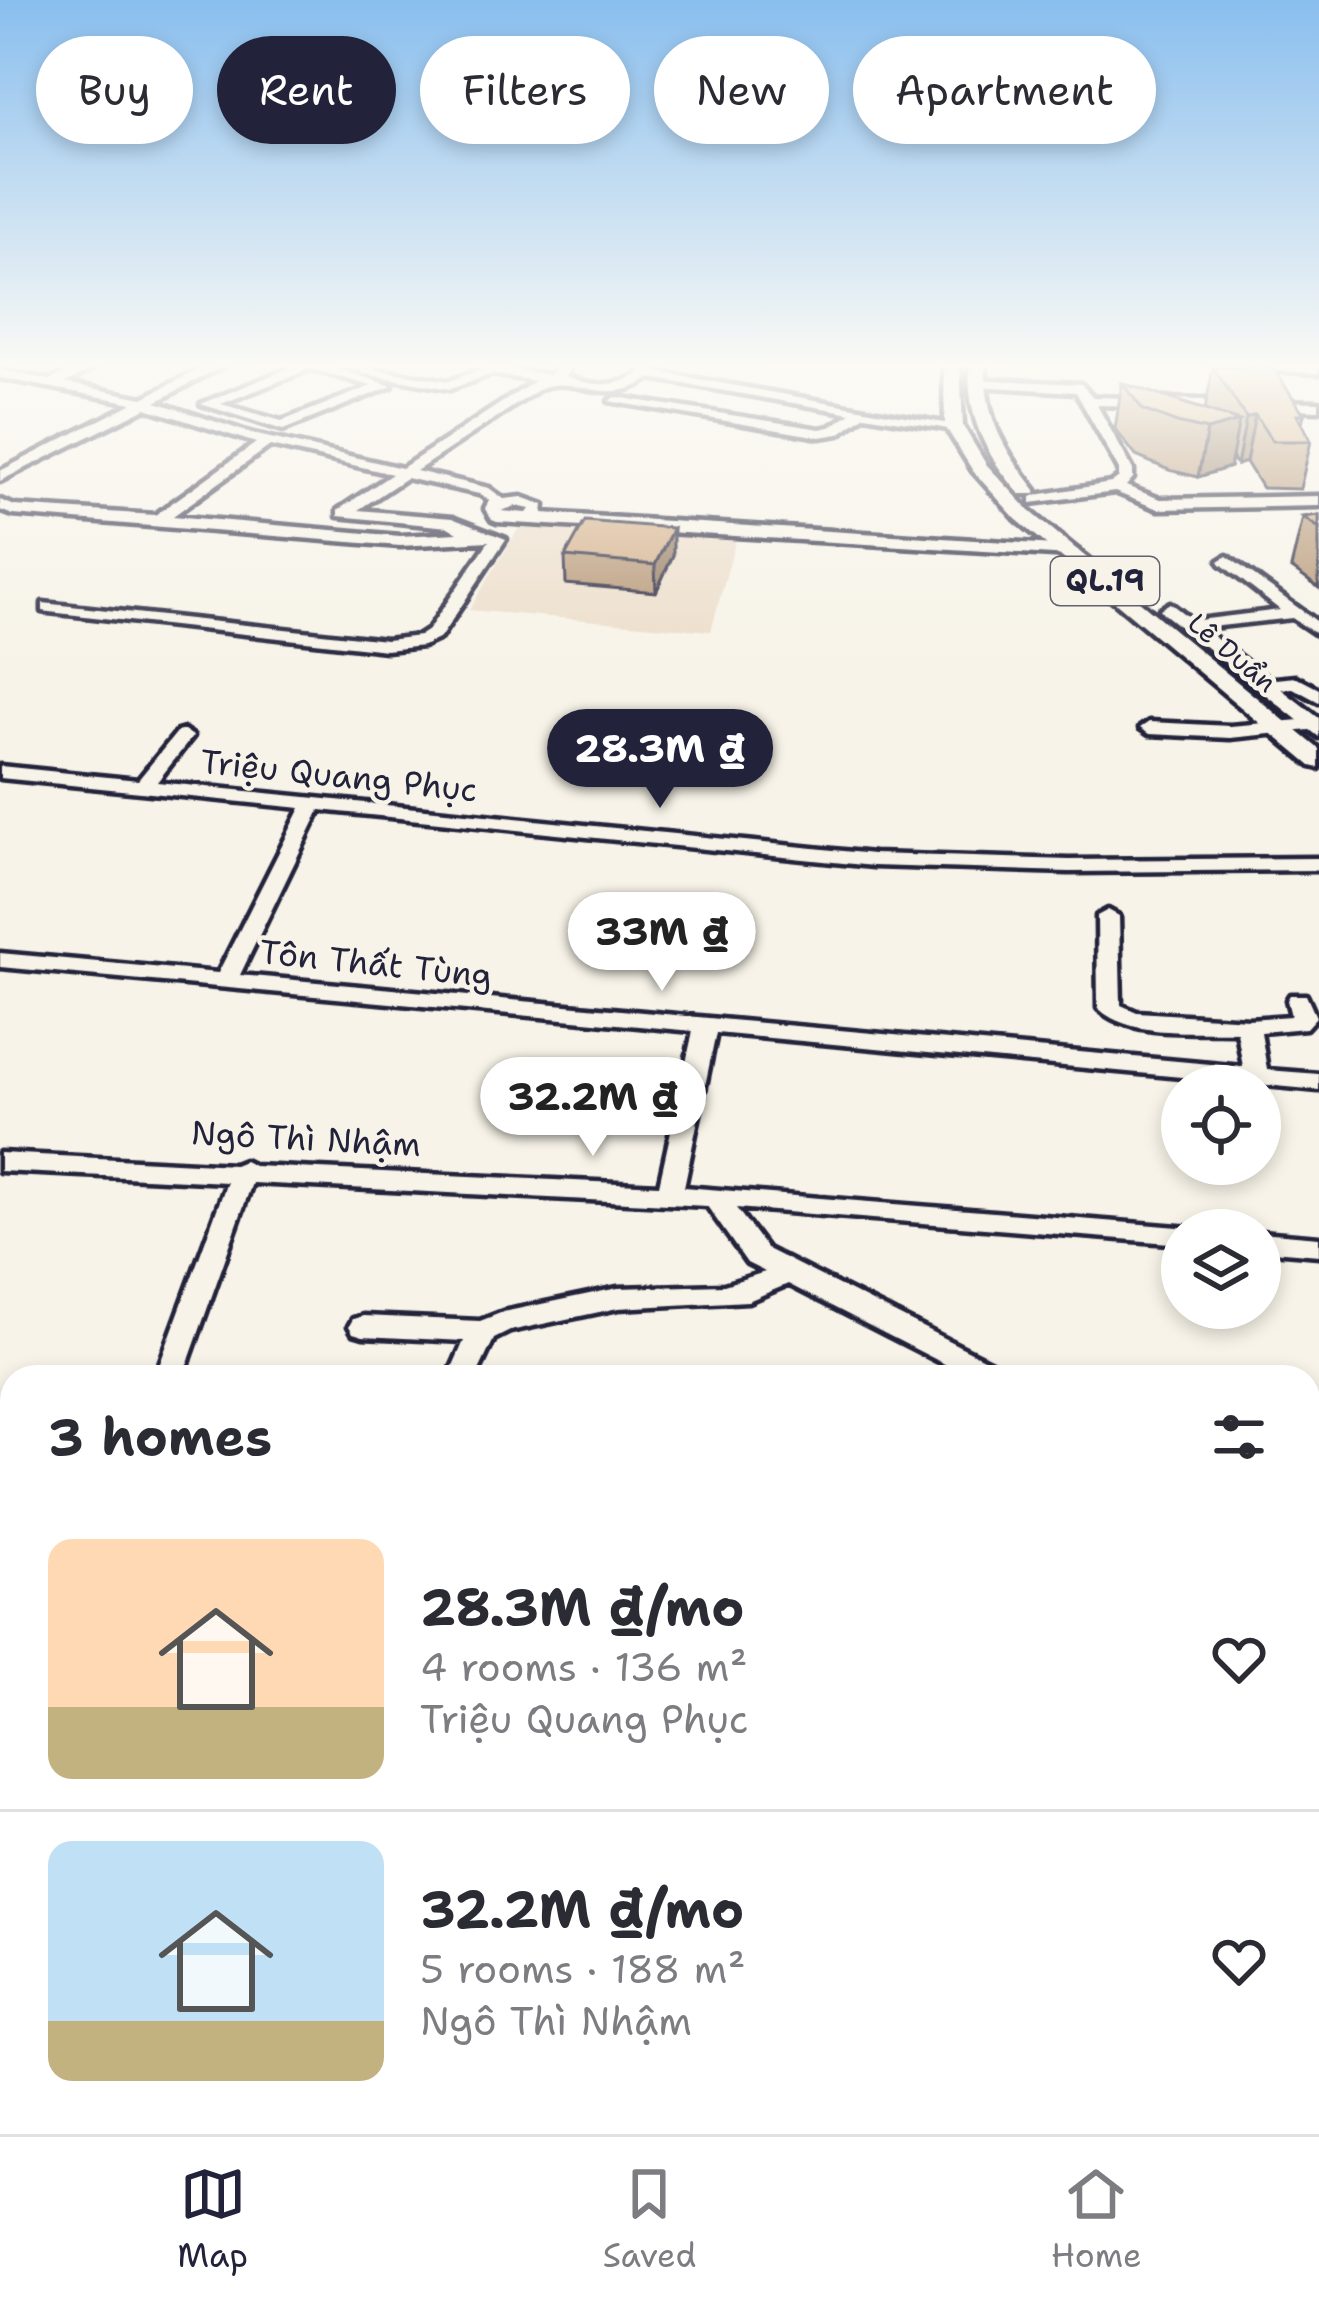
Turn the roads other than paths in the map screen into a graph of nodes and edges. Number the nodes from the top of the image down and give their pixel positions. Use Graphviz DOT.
graph roads {
  1 [pos="235,465"];
  2 [pos="368,465"];
  3 [pos="412,465"];
  4 [pos="978,465"];
  5 [pos="1003,465"];
  6 [pos="1123,465"];
  7 [pos="400,472"];
  8 [pos="1115,488"];
  9 [pos="626,496"];
  10 [pos="1036,500"];
  11 [pos="1319,501"];
  12 [pos="0,505"];
  13 [pos="160,518"];
  14 [pos="618,518"];
  15 [pos="473,535"];
  16 [pos="1062,545"];
  17 [pos="1227,561"];
  18 [pos="49,607"];
  19 [pos="1288,608"];
  20 [pos="1184,621"];
  21 [pos="1319,631"];
  22 [pos="1264,685"];
  23 [pos="1319,697"];
  24 [pos="1316,727"];
  25 [pos="1149,728"];
  26 [pos="1281,730"];
  27 [pos="184,736"];
  28 [pos="1319,761"];
  29 [pos="0,772"];
  30 [pos="142,788"];
  31 [pos="312,806"];
  32 [pos="1319,864"];
  33 [pos="1108,916"];
  34 [pos="0,961"];
  35 [pos="226,981"];
  36 [pos="1298,1000"];
  37 [pos="1248,1027"];
  38 [pos="705,1028"];
  39 [pos="1254,1065"];
  40 [pos="1161,1068"];
  41 [pos="1281,1078"];
  42 [pos="1319,1082"];
  43 [pos="1,1164"];
  44 [pos="244,1170"];
  45 [pos="670,1194"];
  46 [pos="716,1197"];
  47 [pos="1161,1233"];
  48 [pos="1281,1243"];
  49 [pos="1319,1246"];
  50 [pos="784,1274"];
  51 [pos="363,1326"];
  52 [pos="483,1332"];
  53 [pos="173,1365"];
  54 [pos="468,1365"];
  55 [pos="970,1365"];
  1 -- 13 [label="street"];
  2 -- 7 [label="street"];
  3 -- 7 [label="street"];
  4 -- 16 [label="main road, Lê Duẩn / QL.19"];
  5 -- 10 [label="main road, Lê Duẩn / QL.19"];
  6 -- 8 [label="street"];
  7 -- 14 [label="street"];
  7 -- 15 [label="street"];
  8 -- 10 [label="street"];
  8 -- 11 [label="street"];
  9 -- 14 [label="street"];
  10 -- 20 [label="main road, Lê Duẩn / QL.19"];
  12 -- 13 [label="street"];
  13 -- 15 [label="street"];
  14 -- 16 [label="street"];
  15 -- 18 [label="street"];
  16 -- 26 [label="main road, Lê Duẩn / QL.19"];
  17 -- 19 [label="street"];
  19 -- 20 [label="street"];
  19 -- 21 [label="street"];
  20 -- 22 [label="main road, Lê Duẩn / QL.19"];
  22 -- 23 [label="street"];
  22 -- 24 [label="main road, Lê Duẩn / QL.19"];
  24 -- 26 [label="street"];
  25 -- 26 [label="street"];
  26 -- 28 [label="main road, Lê Duẩn / QL.19"];
  27 -- 30 [label="street"];
  29 -- 30 [label="street, Triệu Quang Phục"];
  30 -- 31 [label="street, Triệu Quang Phục"];
  31 -- 32 [label="street, Triệu Quang Phục"];
  31 -- 35 [label="street"];
  33 -- 37 [label="street"];
  34 -- 35 [label="street, Tôn Thất Tùng"];
  35 -- 38 [label="street, Tôn Thất Tùng"];
  36 -- 37 [label="street"];
  37 -- 39 [label="street"];
  38 -- 40 [label="street, Tôn Thất Tùng"];
  38 -- 45 [label="street"];
  41 -- 42 [label="street, Tôn Thất Tùng"];
  43 -- 44 [label="street, Ngô Thì Nhậm"];
  44 -- 45 [label="street, Ngô Thì Nhậm"];
  44 -- 53 [label="street"];
  45 -- 46 [label="street, Ngô Thì Nhậm"];
  46 -- 47 [label="street, Ngô Thì Nhậm"];
  46 -- 50 [label="street"];
  48 -- 49 [label="street"];
  50 -- 52 [label="street"];
  50 -- 55 [label="street"];
  51 -- 52 [label="street"];
  52 -- 54 [label="street"];
}
